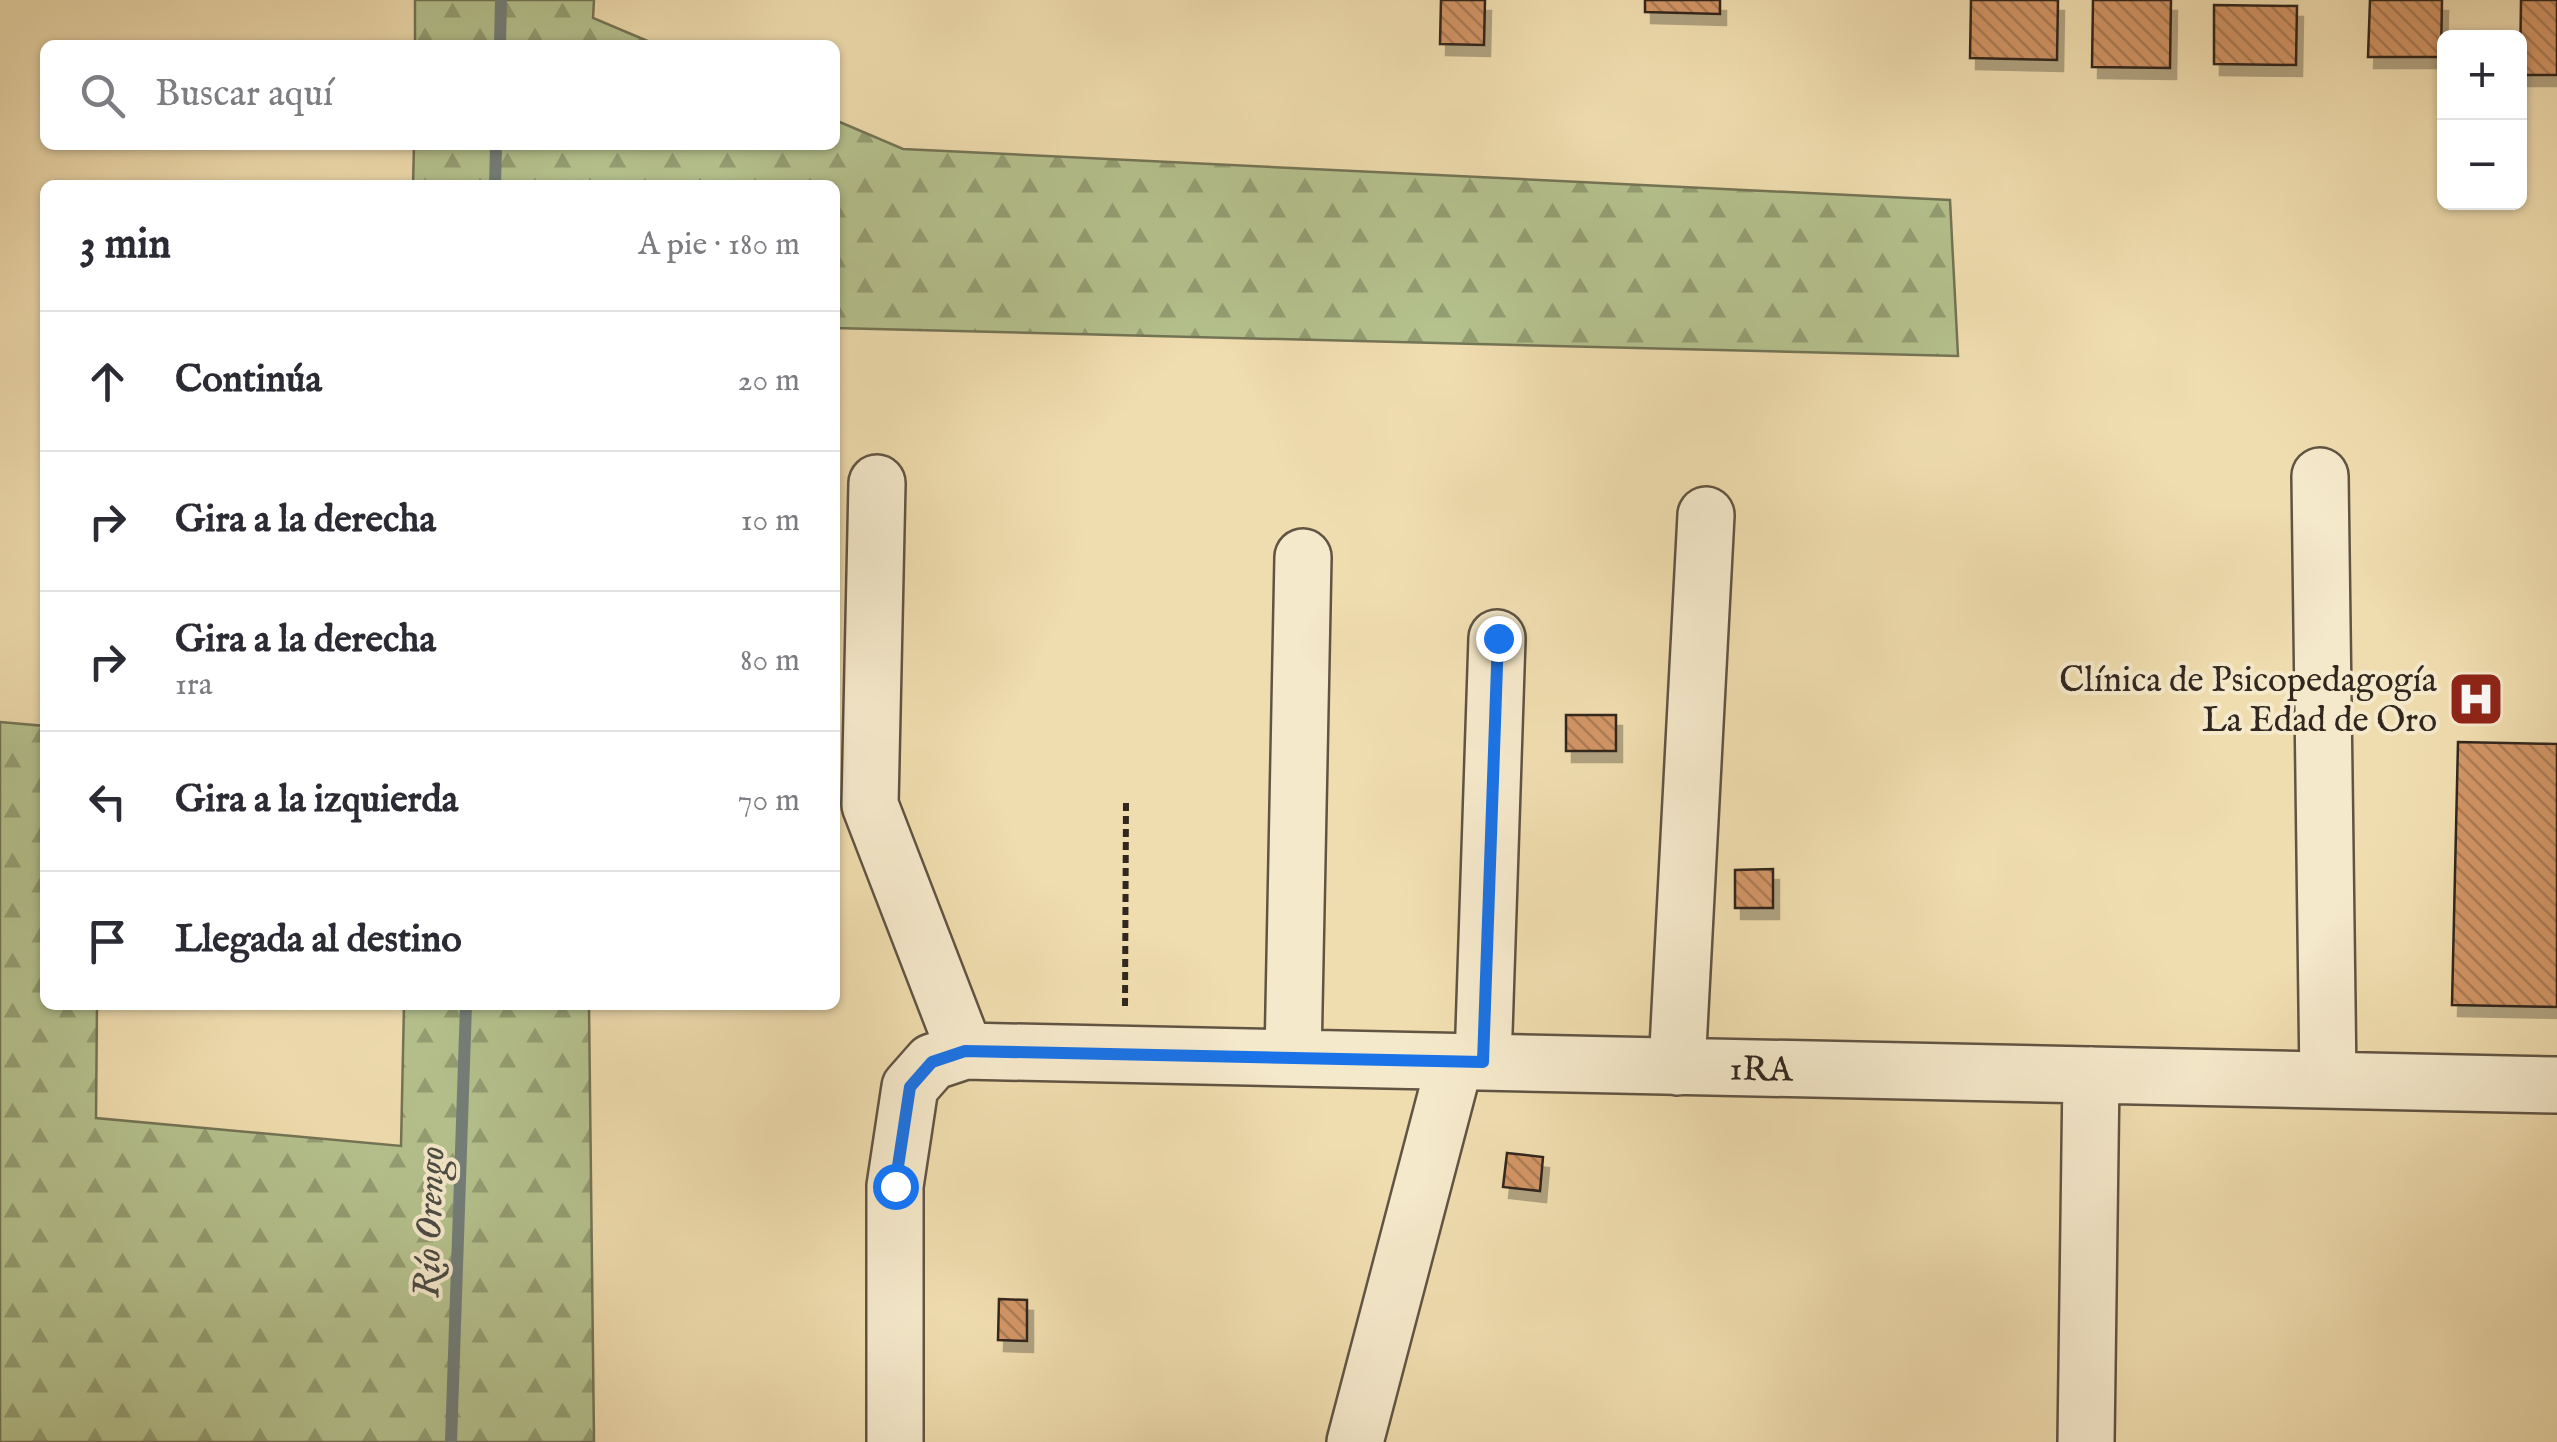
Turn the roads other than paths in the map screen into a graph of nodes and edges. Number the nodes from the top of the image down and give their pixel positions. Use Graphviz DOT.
graph roads {
  1 [pos="2320,476"];
  2 [pos="877,483"];
  3 [pos="1706,515"];
  4 [pos="1303,557"];
  5 [pos="1498,638"];
  6 [pos="965,1051"];
  7 [pos="1293,1058"];
  8 [pos="1469,1062"];
  9 [pos="1677,1066"];
  10 [pos="2091,1075"];
  11 [pos="2328,1080"];
  12 [pos="2557,1085"];
  13 [pos="894,1442"];
  14 [pos="1355,1442"];
  15 [pos="2086,1442"];
  1 -- 11 [label="street"];
  2 -- 6 [label="street"];
  3 -- 9 [label="street"];
  4 -- 7 [label="street"];
  5 -- 8 [label="street"];
  6 -- 7 [label="street, 1RA"];
  6 -- 13 [label="street"];
  7 -- 8 [label="street, 1RA"];
  8 -- 9 [label="street, 1RA"];
  8 -- 14 [label="street"];
  9 -- 10 [label="street, 1RA"];
  10 -- 11 [label="street, 1RA"];
  10 -- 15 [label="street"];
  11 -- 12 [label="street, 1RA"];
}
